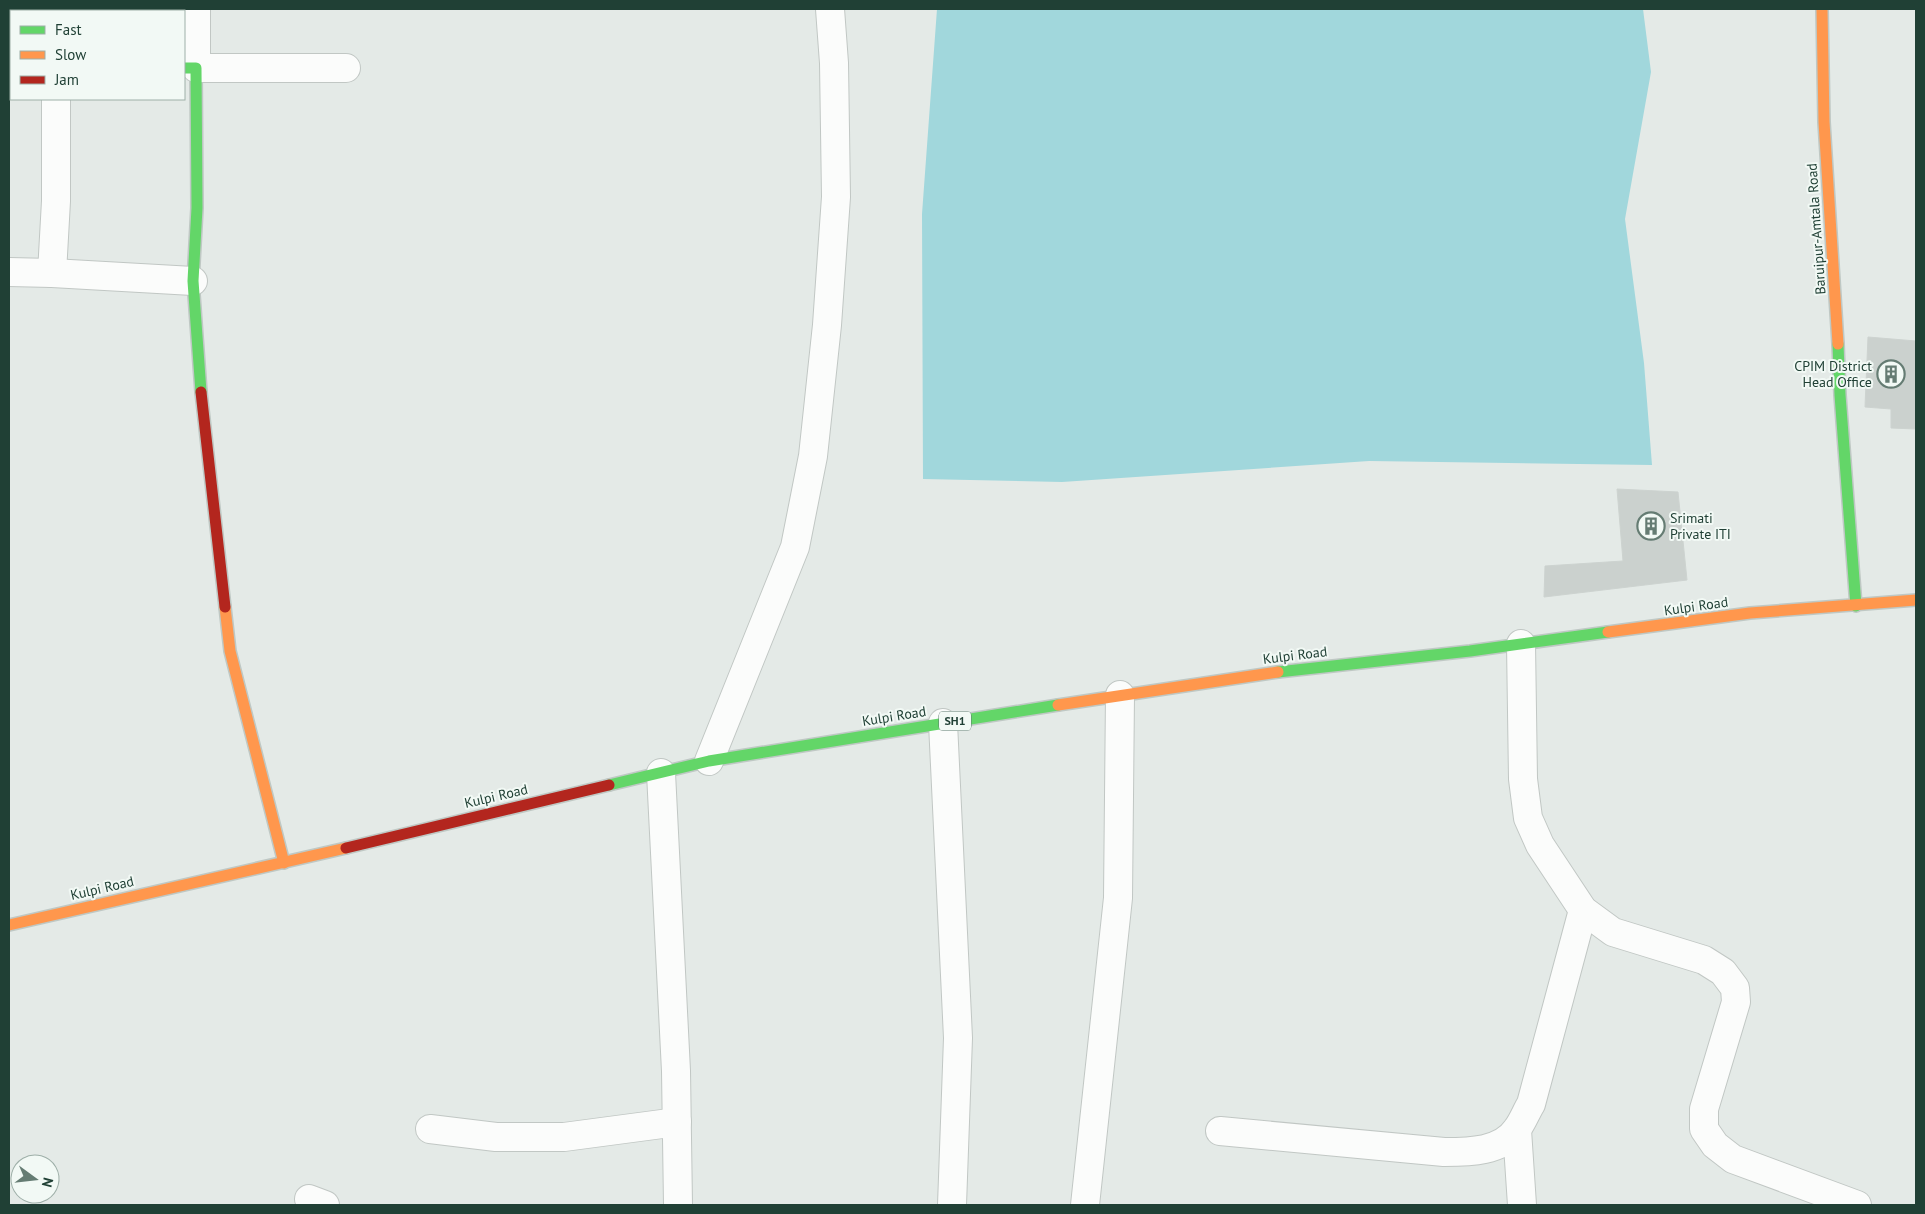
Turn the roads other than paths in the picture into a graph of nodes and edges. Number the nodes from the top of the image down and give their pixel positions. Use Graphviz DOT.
graph roads {
  1 [pos="196,9"];
  2 [pos="830,9"];
  3 [pos="1822,9"];
  4 [pos="190,68"];
  5 [pos="346,68"];
  6 [pos="56,100"];
  7 [pos="9,272"];
  8 [pos="52,274"];
  9 [pos="193,281"];
  10 [pos="1916,600"];
  11 [pos="1856,606"];
  12 [pos="1521,644"];
  13 [pos="1120,694"];
  14 [pos="943,723"];
  15 [pos="709,761"];
  16 [pos="661,773"];
  17 [pos="284,863"];
  18 [pos="1583,910"];
  19 [pos="9,925"];
  20 [pos="677,1122"];
  21 [pos="430,1129"];
  22 [pos="1517,1130"];
  23 [pos="1220,1131"];
  24 [pos="678,1205"];
  25 [pos="952,1205"];
  26 [pos="1085,1205"];
  27 [pos="1522,1205"];
  28 [pos="1856,1205"];
  1 -- 4 [label="street"];
  2 -- 15 [label="street"];
  3 -- 11 [label="main road, Baruipur-Amtala Road"];
  4 -- 5 [label="street"];
  4 -- 9 [label="main road"];
  6 -- 8 [label="street"];
  7 -- 8 [label="street"];
  8 -- 9 [label="street"];
  9 -- 17 [label="main road"];
  10 -- 11 [label="main road, Kulpi Road / SH1"];
  11 -- 12 [label="main road, Kulpi Road / SH1"];
  12 -- 13 [label="main road, Kulpi Road / SH1"];
  12 -- 18 [label="street"];
  13 -- 14 [label="main road, Kulpi Road / SH1"];
  13 -- 26 [label="street"];
  14 -- 15 [label="main road, Kulpi Road / SH1"];
  14 -- 25 [label="street"];
  15 -- 16 [label="main road, Kulpi Road / SH1"];
  16 -- 17 [label="main road, Kulpi Road / SH1"];
  16 -- 20 [label="street"];
  17 -- 19 [label="main road, Kulpi Road / SH1"];
  18 -- 22 [label="street"];
  18 -- 28 [label="street"];
  20 -- 21 [label="street"];
  20 -- 24 [label="street"];
  22 -- 23 [label="street"];
  22 -- 27 [label="street"];
}
